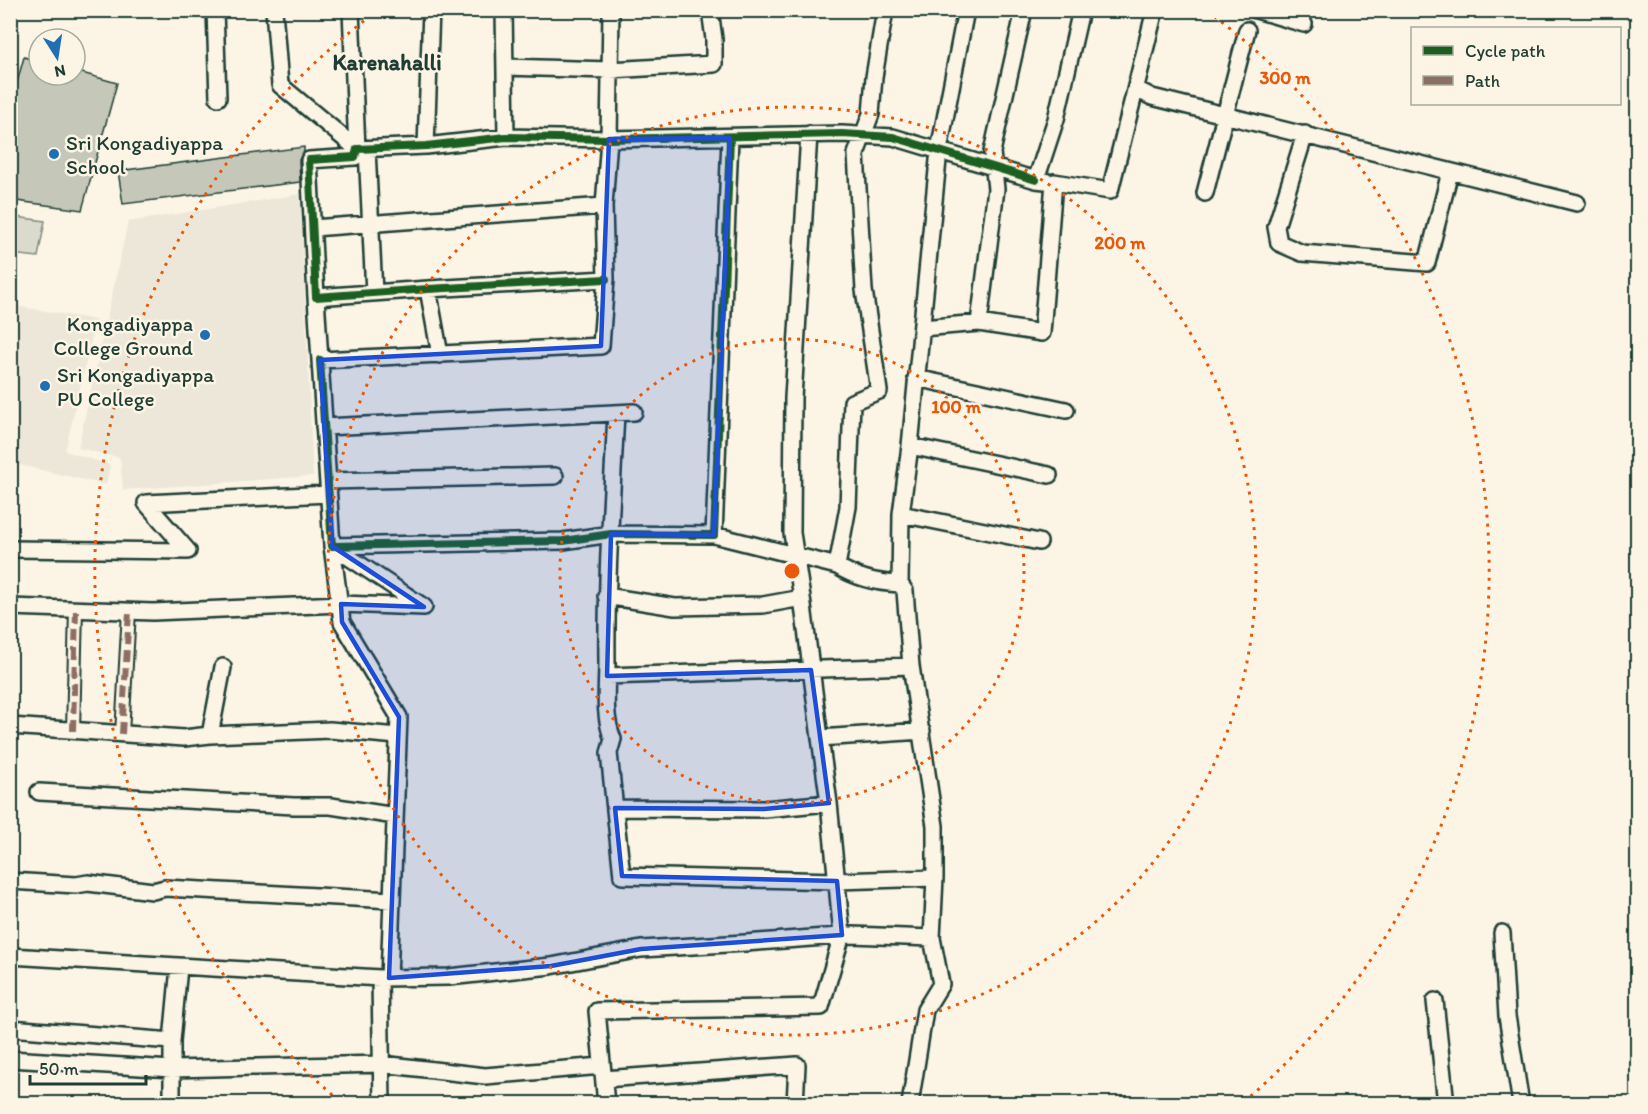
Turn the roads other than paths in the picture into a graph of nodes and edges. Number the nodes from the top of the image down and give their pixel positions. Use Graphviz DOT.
graph roads {
  1 [pos="215,10"];
  2 [pos="274,10"];
  3 [pos="351,10"];
  4 [pos="431,10"];
  5 [pos="504,10"];
  6 [pos="612,10"];
  7 [pos="710,10"];
  8 [pos="885,10"];
  9 [pos="966,10"];
  10 [pos="1024,10"];
  11 [pos="1081,10"];
  12 [pos="1155,10"];
  13 [pos="1256,10"];
  14 [pos="1304,24"];
  15 [pos="1247,30"];
  16 [pos="505,67"];
  17 [pos="610,70"];
  18 [pos="1136,89"];
  19 [pos="218,98"];
  20 [pos="1224,114"];
  21 [pos="809,134"];
  22 [pos="1305,134"];
  23 [pos="863,136"];
  24 [pos="506,138"];
  25 [pos="730,138"];
  26 [pos="609,139"];
  27 [pos="426,146"];
  28 [pos="362,149"];
  29 [pos="939,150"];
  30 [pos="994,169"];
  31 [pos="1450,172"];
  32 [pos="1036,180"];
  33 [pos="1054,182"];
  34 [pos="1205,193"];
  35 [pos="1577,203"];
  36 [pos="604,206"];
  37 [pos="371,224"];
  38 [pos="313,228"];
  39 [pos="606,279"];
  40 [pos="428,289"];
  41 [pos="374,293"];
  42 [pos="316,297"];
  43 [pos="979,323"];
  44 [pos="922,328"];
  45 [pos="440,355"];
  46 [pos="320,360"];
  47 [pos="916,378"];
  48 [pos="1066,410"];
  49 [pos="634,412"];
  50 [pos="616,413"];
  51 [pos="324,427"];
  52 [pos="910,446"];
  53 [pos="1049,475"];
  54 [pos="555,476"];
  55 [pos="328,488"];
  56 [pos="901,514"];
  57 [pos="611,534"];
  58 [pos="714,535"];
  59 [pos="1039,542"];
  60 [pos="332,546"];
  61 [pos="10,549"];
  62 [pos="796,555"];
  63 [pos="837,566"];
  64 [pos="900,584"];
  65 [pos="606,596"];
  66 [pos="802,598"];
  67 [pos="341,604"];
  68 [pos="10,608"];
  69 [pos="76,609"];
  70 [pos="129,611"];
  71 [pos="911,666"];
  72 [pos="223,667"];
  73 [pos="811,670"];
  74 [pos="607,676"];
  75 [pos="10,726"];
  76 [pos="73,731"];
  77 [pos="922,731"];
  78 [pos="122,734"];
  79 [pos="210,735"];
  80 [pos="398,736"];
  81 [pos="820,738"];
  82 [pos="39,792"];
  83 [pos="829,803"];
  84 [pos="615,808"];
  85 [pos="395,816"];
  86 [pos="935,878"];
  87 [pos="10,881"];
  88 [pos="837,881"];
  89 [pos="392,900"];
  90 [pos="1502,933"];
  91 [pos="842,935"];
  92 [pos="932,938"];
  93 [pos="10,956"];
  94 [pos="179,967"];
  95 [pos="385,978"];
  96 [pos="1435,1001"];
  97 [pos="10,1028"];
  98 [pos="172,1041"];
  99 [pos="10,1059"];
  100 [pos="381,1064"];
  101 [pos="172,1069"];
  102 [pos="603,1073"];
  103 [pos="172,1104"];
  104 [pos="382,1104"];
  105 [pos="606,1104"];
  106 [pos="795,1104"];
  107 [pos="910,1104"];
  108 [pos="1446,1104"];
  109 [pos="1521,1104"];
  1 -- 19 [label="street"];
  2 -- 28 [label="street"];
  3 -- 28 [label="street"];
  4 -- 27 [label="street"];
  5 -- 16 [label="street"];
  6 -- 17 [label="street"];
  7 -- 17 [label="street"];
  8 -- 23 [label="street"];
  9 -- 29 [label="street"];
  10 -- 30 [label="street"];
  11 -- 32 [label="street"];
  12 -- 18 [label="street"];
  13 -- 14 [label="street"];
  15 -- 20 [label="street"];
  16 -- 17 [label="street"];
  16 -- 24 [label="street"];
  17 -- 26 [label="street"];
  18 -- 20 [label="street"];
  18 -- 33 [label="street"];
  20 -- 22 [label="street"];
  20 -- 34 [label="street"];
  21 -- 23 [label="street"];
  21 -- 25 [label="street"];
  21 -- 62 [label="street"];
  22 -- 31 [label="street"];
  22 -- 31 [label="street"];
  23 -- 29 [label="street"];
  23 -- 63 [label="street"];
  24 -- 26 [label="street"];
  24 -- 27 [label="street"];
  25 -- 26 [label="street"];
  25 -- 58 [label="street"];
  26 -- 36 [label="street"];
  27 -- 28 [label="street"];
  28 -- 37 [label="street"];
  28 -- 38 [label="street"];
  29 -- 30 [label="street"];
  29 -- 44 [label="street"];
  30 -- 32 [label="street"];
  30 -- 43 [label="street"];
  31 -- 35 [label="street"];
  32 -- 33 [label="street"];
  33 -- 43 [label="street"];
  36 -- 37 [label="street"];
  36 -- 39 [label="street"];
  37 -- 38 [label="street"];
  37 -- 41 [label="street"];
  38 -- 42 [label="street"];
  39 -- 40 [label="street"];
  39 -- 45 [label="street"];
  40 -- 41 [label="street"];
  40 -- 45 [label="street"];
  41 -- 42 [label="street"];
  42 -- 46 [label="street"];
  43 -- 44 [label="street"];
  44 -- 47 [label="street"];
  45 -- 46 [label="street"];
  46 -- 51 [label="street"];
  47 -- 48 [label="street"];
  47 -- 52 [label="street"];
  49 -- 50 [label="street"];
  50 -- 51 [label="street"];
  50 -- 57 [label="street"];
  51 -- 55 [label="street"];
  52 -- 53 [label="street"];
  52 -- 56 [label="street"];
  54 -- 55 [label="street"];
  55 -- 60 [label="street"];
  55 -- 61 [label="street"];
  56 -- 59 [label="street"];
  56 -- 64 [label="street"];
  57 -- 58 [label="street"];
  57 -- 60 [label="street"];
  57 -- 65 [label="street"];
  58 -- 62 [label="street"];
  60 -- 67 [label="street"];
  60 -- 67 [label="street"];
  62 -- 63 [label="street"];
  62 -- 66 [label="street"];
  63 -- 64 [label="street"];
  64 -- 71 [label="street"];
  65 -- 66 [label="street"];
  65 -- 74 [label="street"];
  66 -- 73 [label="street"];
  67 -- 70 [label="street"];
  67 -- 80 [label="street"];
  68 -- 69 [label="street"];
  69 -- 70 [label="street"];
  69 -- 76 [label="street"];
  70 -- 78 [label="street"];
  71 -- 73 [label="street"];
  71 -- 77 [label="street"];
  72 -- 79 [label="street"];
  73 -- 74 [label="street"];
  73 -- 81 [label="street"];
  74 -- 84 [label="street"];
  75 -- 76 [label="street"];
  76 -- 78 [label="street"];
  77 -- 81 [label="street"];
  77 -- 86 [label="street"];
  78 -- 79 [label="street"];
  79 -- 80 [label="street"];
  80 -- 85 [label="street"];
  81 -- 83 [label="street"];
  82 -- 85 [label="street"];
  83 -- 84 [label="street"];
  83 -- 88 [label="street"];
  84 -- 88 [label="street"];
  85 -- 89 [label="street"];
  86 -- 88 [label="street"];
  86 -- 92 [label="street"];
  87 -- 89 [label="street"];
  88 -- 91 [label="street"];
  89 -- 95 [label="street"];
  90 -- 109 [label="street"];
  91 -- 92 [label="street"];
  91 -- 95 [label="street"];
  91 -- 102 [label="street"];
  92 -- 107 [label="street"];
  93 -- 94 [label="street"];
  94 -- 95 [label="street"];
  94 -- 98 [label="street"];
  95 -- 100 [label="street"];
  96 -- 108 [label="street"];
  97 -- 98 [label="street"];
  98 -- 101 [label="street"];
  99 -- 101 [label="street"];
  100 -- 101 [label="street"];
  100 -- 102 [label="street"];
  100 -- 104 [label="street"];
  101 -- 103 [label="street"];
  102 -- 105 [label="street"];
  102 -- 106 [label="street"];
}
